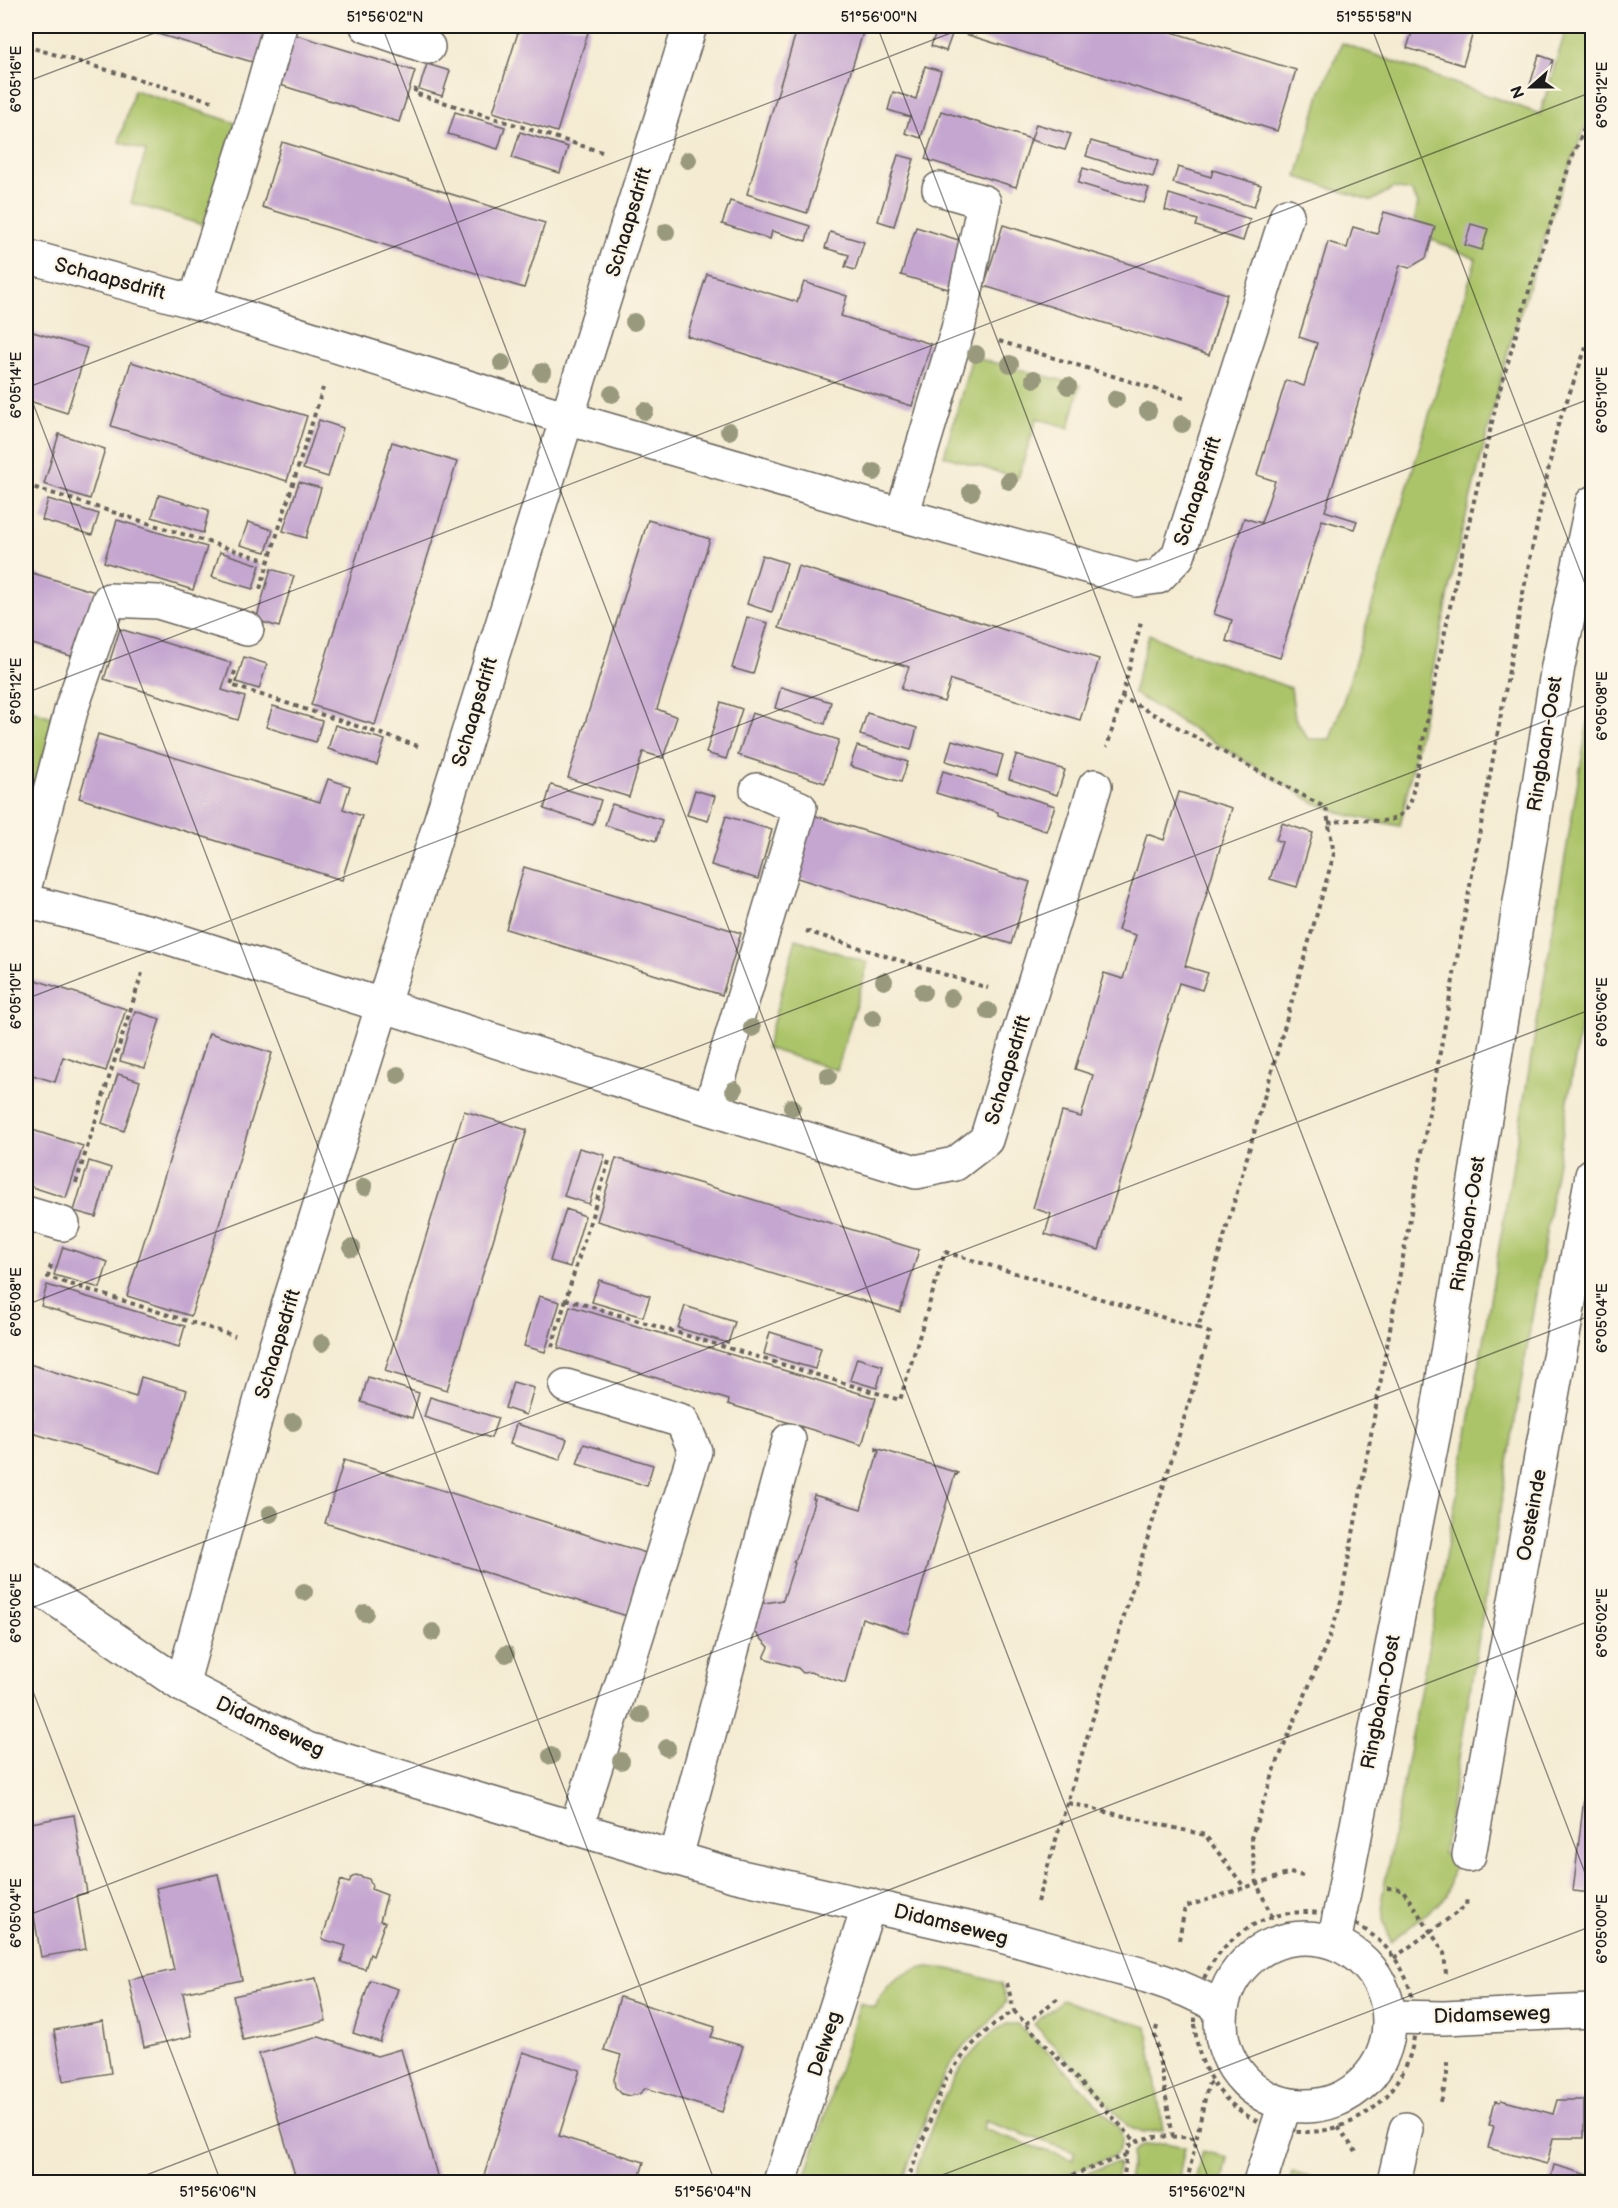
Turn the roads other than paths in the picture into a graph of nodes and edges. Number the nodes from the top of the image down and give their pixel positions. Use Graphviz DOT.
graph roads {
  1 [pos="280,26"];
  2 [pos="367,26"];
  3 [pos="690,26"];
  4 [pos="429,47"];
  5 [pos="939,189"];
  6 [pos="1287,215"];
  7 [pos="26,256"];
  8 [pos="195,302"];
  9 [pos="567,418"];
  10 [pos="1593,503"];
  11 [pos="902,515"];
  12 [pos="247,629"];
  13 [pos="1095,786"];
  14 [pos="757,790"];
  15 [pos="26,882"];
  16 [pos="26,902"];
  17 [pos="383,1005"];
  18 [pos="710,1109"];
  19 [pos="1593,1175"];
  20 [pos="26,1213"];
  21 [pos="63,1224"];
  22 [pos="1579,1337"];
  23 [pos="566,1386"];
  24 [pos="789,1440"];
  25 [pos="26,1579"];
  26 [pos="182,1685"];
  27 [pos="576,1829"];
  28 [pos="1469,1855"];
  29 [pos="676,1857"];
  30 [pos="869,1905"];
  31 [pos="1337,1930"];
  32 [pos="1210,2002"];
  33 [pos="1593,2012"];
  34 [pos="1403,2017"];
  35 [pos="1282,2117"];
  36 [pos="1406,2129"];
  37 [pos="780,2182"];
  38 [pos="1260,2182"];
  39 [pos="1394,2182"];
  1 -- 8 [label="street"];
  2 -- 4 [label="street"];
  3 -- 9 [label="street, Schaapsdrift"];
  5 -- 11 [label="street"];
  6 -- 11 [label="street, Schaapsdrift"];
  7 -- 8 [label="street, Schaapsdrift"];
  8 -- 9 [label="street, Schaapsdrift"];
  9 -- 11 [label="street, Schaapsdrift"];
  9 -- 17 [label="street, Schaapsdrift"];
  10 -- 31 [label="street, Ringbaan-Oost"];
  12 -- 15 [label="street"];
  13 -- 18 [label="street, Schaapsdrift"];
  14 -- 18 [label="street"];
  16 -- 17 [label="street, Schaapsdrift"];
  17 -- 18 [label="street, Schaapsdrift"];
  17 -- 26 [label="street, Schaapsdrift"];
  19 -- 22 [label="street, Oosteinde"];
  20 -- 21 [label="street"];
  22 -- 28 [label="street, Oosteinde"];
  23 -- 27 [label="street"];
  24 -- 29 [label="street"];
  25 -- 26 [label="street, Didamseweg"];
  26 -- 27 [label="street, Didamseweg"];
  27 -- 29 [label="street, Didamseweg"];
  29 -- 30 [label="street, Didamseweg"];
  30 -- 32 [label="street, Didamseweg"];
  30 -- 37 [label="street, Delweg"];
  31 -- 32 [label="street"];
  31 -- 34 [label="street"];
  32 -- 35 [label="street"];
  33 -- 34 [label="street, Didamseweg"];
  34 -- 35 [label="street"];
  35 -- 38 [label="street"];
  36 -- 39 [label="street"];
}
